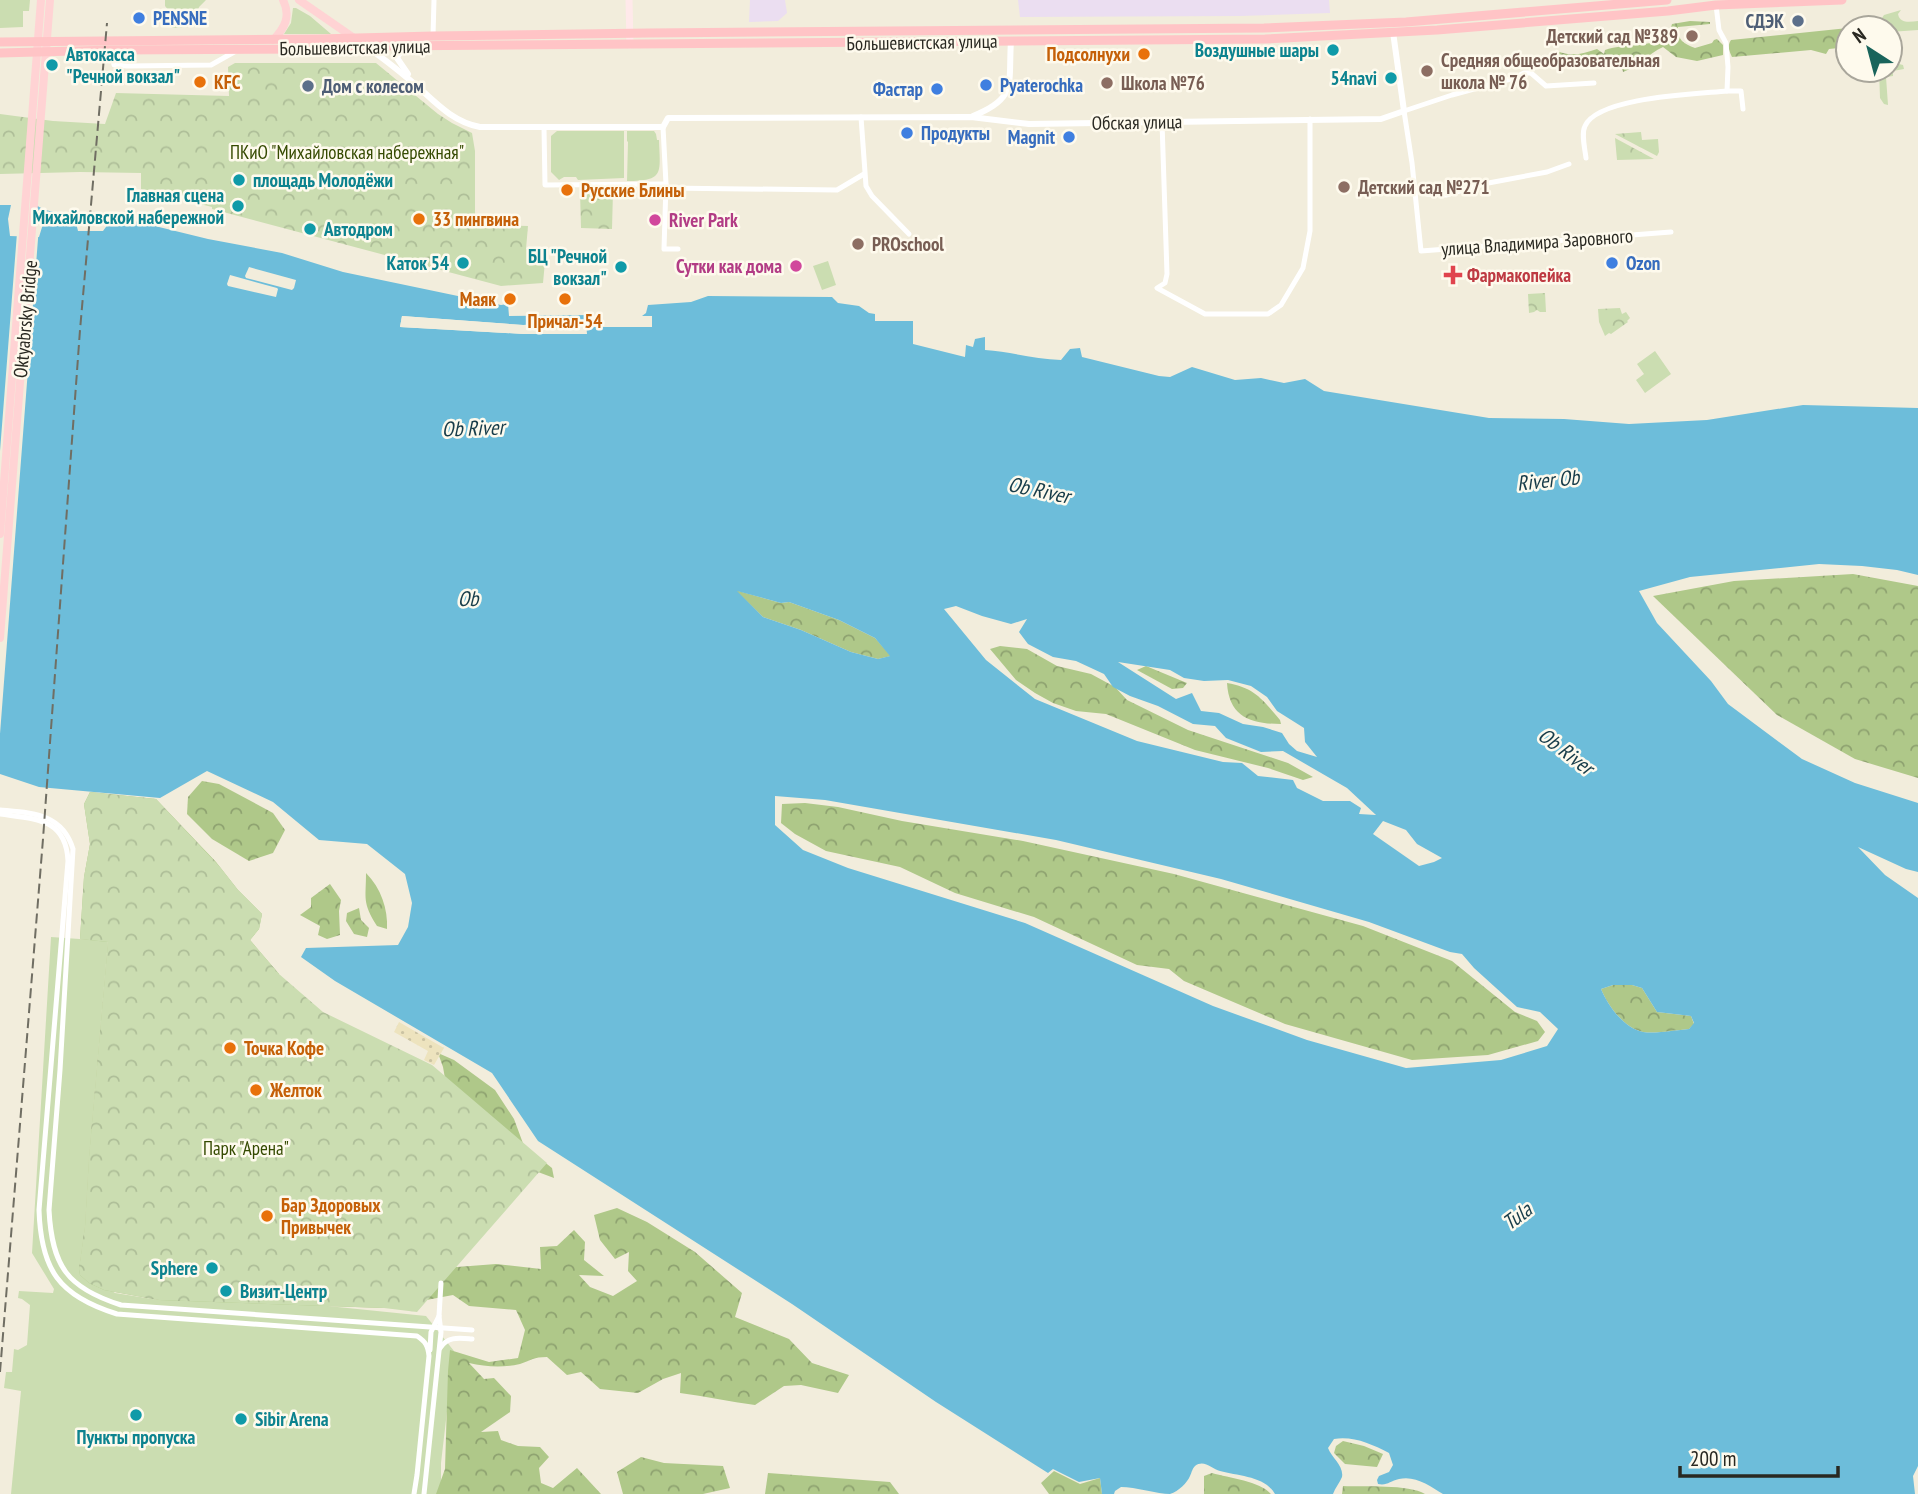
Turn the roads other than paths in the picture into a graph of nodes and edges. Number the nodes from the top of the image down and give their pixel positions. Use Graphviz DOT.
graph roads {
  1 [pos="41,0"];
  2 [pos="50,0"];
  3 [pos="434,0"];
  4 [pos="629,0"];
  5 [pos="1667,0"];
  6 [pos="1842,0"];
  7 [pos="300,1"];
  8 [pos="285,4"];
  9 [pos="1716,5"];
  10 [pos="1393,32"];
  11 [pos="630,34"];
  12 [pos="433,36"];
  13 [pos="355,37"];
  14 [pos="273,40"];
  15 [pos="1011,41"];
  16 [pos="0,42"];
  17 [pos="630,45"];
  18 [pos="410,46"];
  19 [pos="367,47"];
  20 [pos="240,49"];
  21 [pos="112,50"];
  22 [pos="0,53"];
  23 [pos="1594,83"];
  24 [pos="1727,91"];
  25 [pos="438,106"];
  26 [pos="1743,109"];
  27 [pos="1404,111"];
  28 [pos="861,117"];
  29 [pos="971,117"];
  30 [pos="1310,119"];
  31 [pos="1162,122"];
  32 [pos="663,127"];
  33 [pos="544,128"];
  34 [pos="1586,158"];
  35 [pos="1569,164"];
  36 [pos="864,174"];
  37 [pos="666,186"];
  38 [pos="1415,190"];
  39 [pos="1671,232"];
  40 [pos="909,234"];
  41 [pos="678,249"];
  42 [pos="0,534"];
  43 [pos="0,638"];
  44 [pos="0,812"];
  45 [pos="441,1283"];
  46 [pos="198,1312"];
  47 [pos="439,1316"];
  48 [pos="292,1318"];
  49 [pos="198,1320"];
  50 [pos="291,1326"];
  51 [pos="421,1327"];
  52 [pos="455,1329"];
  53 [pos="472,1330"];
  54 [pos="436,1333"];
  55 [pos="417,1336"];
  56 [pos="454,1338"];
  57 [pos="472,1339"];
  58 [pos="438,1350"];
  59 [pos="429,1356"];
  60 [pos="426,1396"];
  61 [pos="434,1397"];
  62 [pos="417,1475"];
  63 [pos="426,1476"];
  64 [pos="414,1494"];
  65 [pos="424,1494"];
  1 -- 42 [label="main road, Oktyabrsky Bridge"];
  2 -- 43 [label="main road, Oktyabrsky Bridge"];
  3 -- 12 [label="street"];
  4 -- 11 [label="main road"];
  5 -- 11 [label="highway, Большевистская улица"];
  6 -- 9 [label="highway, Большевистская улица"];
  7 -- 8 [label="main road"];
  7 -- 13 [label="main road"];
  8 -- 14 [label="main road"];
  9 -- 10 [label="highway, Большевистская улица"];
  9 -- 24 [label="street"];
  10 -- 15 [label="highway, Большевистская улица"];
  10 -- 27 [label="street"];
  11 -- 12 [label="highway, Большевистская улица"];
  11 -- 17 [label="main road"];
  12 -- 13 [label="highway, Большевистская улица"];
  13 -- 14 [label="highway, Большевистская улица"];
  13 -- 19 [label="main road"];
  14 -- 16 [label="highway, Большевистская улица"];
  15 -- 17 [label="highway, Большевистская улица"];
  15 -- 29 [label="street"];
  17 -- 18 [label="highway, Большевистская улица"];
  18 -- 19 [label="highway, Большевистская улица"];
  18 -- 25 [label="street"];
  19 -- 20 [label="highway, Большевистская улица"];
  19 -- 25 [label="street"];
  20 -- 21 [label="highway, Большевистская улица"];
  20 -- 21 [label="street"];
  21 -- 22 [label="highway, Большевистская улица"];
  23 -- 27 [label="street, Обская улица"];
  24 -- 26 [label="street"];
  24 -- 34 [label="street"];
  25 -- 33 [label="street"];
  27 -- 30 [label="street, Обская улица"];
  27 -- 38 [label="street"];
  28 -- 29 [label="street, Обская улица"];
  28 -- 32 [label="street, Обская улица"];
  28 -- 36 [label="street"];
  29 -- 31 [label="street, Обская улица"];
  30 -- 31 [label="street, Обская улица"];
  30 -- 31 [label="street"];
  32 -- 33 [label="street"];
  32 -- 37 [label="street"];
  33 -- 37 [label="street"];
  35 -- 38 [label="street"];
  36 -- 37 [label="street"];
  36 -- 40 [label="street"];
  37 -- 41 [label="street"];
  38 -- 39 [label="street, улица Владимира Заровного"];
  44 -- 46 [label="street"];
  44 -- 49 [label="street"];
  45 -- 47 [label="street"];
  46 -- 48 [label="street"];
  46 -- 49 [label="street"];
  47 -- 51 [label="street"];
  47 -- 52 [label="street"];
  47 -- 54 [label="street"];
  48 -- 50 [label="street"];
  48 -- 51 [label="street"];
  49 -- 50 [label="street"];
  50 -- 55 [label="street"];
  51 -- 54 [label="street"];
  52 -- 53 [label="street"];
  52 -- 54 [label="street"];
  54 -- 55 [label="street"];
  54 -- 56 [label="street"];
  54 -- 58 [label="street"];
  54 -- 59 [label="street"];
  55 -- 59 [label="street"];
  56 -- 57 [label="street"];
  56 -- 58 [label="street"];
  58 -- 61 [label="street"];
  59 -- 60 [label="street"];
  60 -- 61 [label="street"];
  60 -- 62 [label="street"];
  61 -- 63 [label="street"];
  62 -- 63 [label="street"];
  62 -- 64 [label="street"];
  63 -- 65 [label="street"];
}
